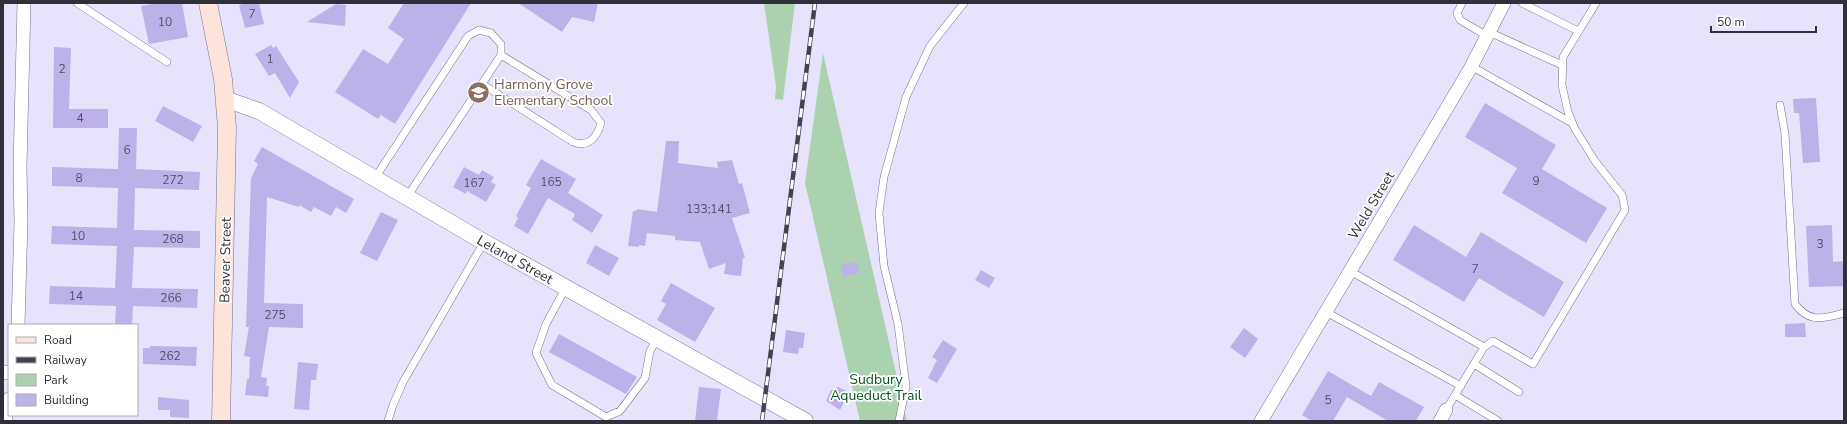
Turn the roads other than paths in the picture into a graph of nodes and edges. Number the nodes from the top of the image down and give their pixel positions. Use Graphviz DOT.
graph roads {
  1 [pos="24,3"];
  2 [pos="77,3"];
  3 [pos="208,3"];
  4 [pos="964,3"];
  5 [pos="1462,3"];
  6 [pos="1504,3"];
  7 [pos="1522,3"];
  8 [pos="1596,3"];
  9 [pos="1578,31"];
  10 [pos="1488,34"];
  11 [pos="501,55"];
  12 [pos="167,62"];
  13 [pos="1562,65"];
  14 [pos="1471,66"];
  15 [pos="482,84"];
  16 [pos="225,99"];
  17 [pos="1780,105"];
  18 [pos="1572,123"];
  19 [pos="375,178"];
  20 [pos="407,197"];
  21 [pos="484,242"];
  22 [pos="1350,271"];
  23 [pos="566,287"];
  24 [pos="1326,312"];
  25 [pos="1844,313"];
  26 [pos="18,324"];
  27 [pos="657,338"];
  28 [pos="1484,348"];
  29 [pos="1474,364"];
  30 [pos="1461,386"];
  31 [pos="1519,392"];
  32 [pos="1455,396"];
  33 [pos="8,404"];
  34 [pos="1443,416"];
  35 [pos="5,421"];
  36 [pos="221,421"];
  37 [pos="388,421"];
  38 [pos="805,421"];
  39 [pos="899,421"];
  40 [pos="1261,421"];
  41 [pos="1498,421"];
  1 -- 26 [label="street"];
  2 -- 12 [label="lane"];
  3 -- 16 [label="main road, Beaver Street"];
  4 -- 39 [label="lane"];
  5 -- 10 [label="lane"];
  6 -- 10 [label="street, Weld Street"];
  7 -- 9 [label="lane"];
  8 -- 9 [label="lane"];
  9 -- 13 [label="lane"];
  10 -- 13 [label="lane"];
  10 -- 14 [label="street, Weld Street"];
  11 -- 15 [label="lane"];
  11 -- 15 [label="lane"];
  11 -- 19 [label="lane"];
  13 -- 18 [label="lane"];
  14 -- 18 [label="lane"];
  14 -- 22 [label="street, Weld Street"];
  15 -- 20 [label="lane"];
  16 -- 19 [label="street, Leland Street"];
  16 -- 36 [label="main road, Beaver Street"];
  17 -- 25 [label="lane"];
  18 -- 28 [label="lane"];
  19 -- 20 [label="street, Leland Street"];
  20 -- 21 [label="street, Leland Street"];
  21 -- 23 [label="street, Leland Street"];
  21 -- 37 [label="lane"];
  22 -- 24 [label="street, Weld Street"];
  22 -- 28 [label="lane"];
  23 -- 27 [label="street, Leland Street"];
  23 -- 27 [label="lane"];
  24 -- 30 [label="lane"];
  24 -- 40 [label="street, Weld Street"];
  27 -- 38 [label="street, Leland Street"];
  28 -- 29 [label="lane"];
  29 -- 30 [label="lane"];
  29 -- 31 [label="lane"];
  30 -- 32 [label="lane"];
  32 -- 34 [label="lane"];
  32 -- 41 [label="lane"];
  33 -- 35 [label="street"];
}
